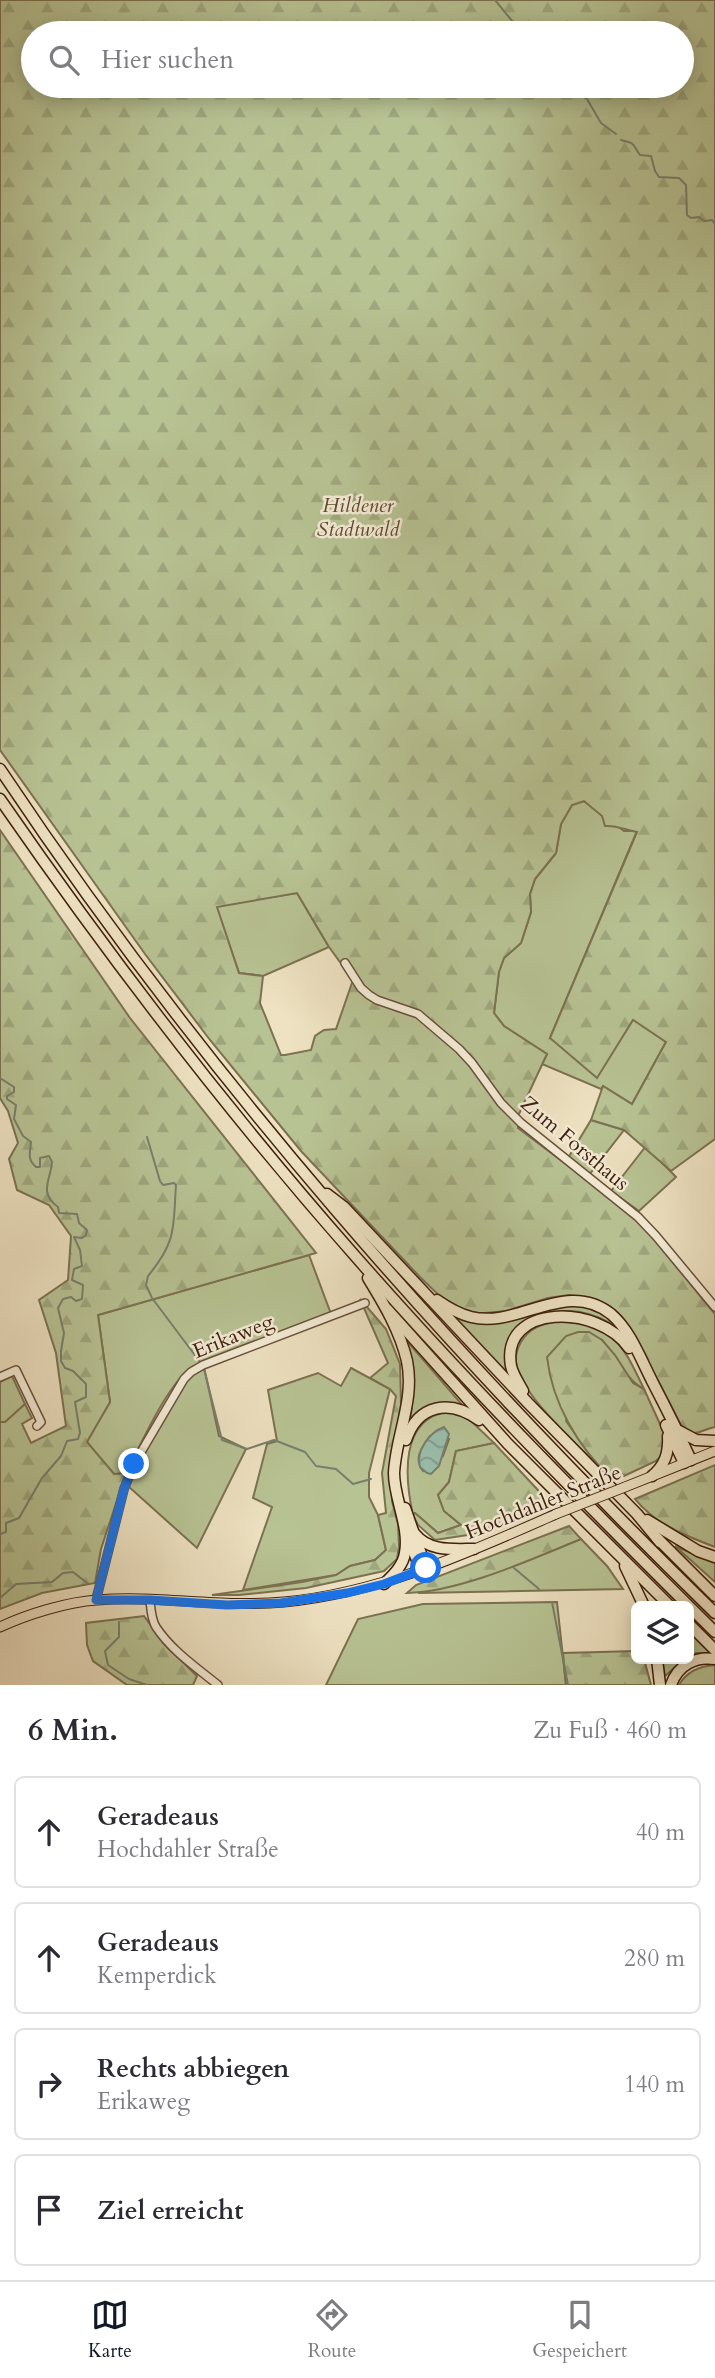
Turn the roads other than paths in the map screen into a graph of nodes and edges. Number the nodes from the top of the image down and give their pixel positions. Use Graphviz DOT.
graph roads {
  1 [pos="0,769"];
  2 [pos="0,799"];
  3 [pos="345,963"];
  4 [pos="313,1184"];
  5 [pos="354,1255"];
  6 [pos="424,1291"];
  7 [pos="365,1303"];
  8 [pos="715,1307"];
  9 [pos="387,1309"];
  10 [pos="0,1377"];
  11 [pos="528,1403"];
  12 [pos="37,1426"];
  13 [pos="672,1427"];
  14 [pos="495,1430"];
  15 [pos="539,1436"];
  16 [pos="715,1441"];
  17 [pos="715,1451"];
  18 [pos="687,1462"];
  19 [pos="652,1476"];
  20 [pos="637,1514"];
  21 [pos="402,1521"];
  22 [pos="412,1529"];
  23 [pos="660,1542"];
  24 [pos="474,1549"];
  25 [pos="619,1555"];
  26 [pos="715,1557"];
  27 [pos="424,1569"];
  28 [pos="384,1584"];
  29 [pos="715,1596"];
  30 [pos="96,1600"];
  31 [pos="150,1600"];
  32 [pos="642,1601"];
  33 [pos="665,1601"];
  34 [pos="715,1613"];
  35 [pos="0,1627"];
  36 [pos="694,1629"];
  37 [pos="715,1632"];
  38 [pos="715,1650"];
  39 [pos="715,1659"];
  40 [pos="658,1664"];
  41 [pos="218,1685"];
  42 [pos="660,1685"];
  43 [pos="671,1685"];
  1 -- 4 [label="highway"];
  2 -- 5 [label="highway"];
  3 -- 8 [label="street, Zum Forsthaus"];
  4 -- 6 [label="highway"];
  4 -- 15 [label="highway"];
  5 -- 9 [label="highway"];
  5 -- 37 [label="highway"];
  6 -- 11 [label="highway"];
  6 -- 13 [label="highway"];
  7 -- 30 [label="street, Erikaweg"];
  9 -- 14 [label="highway"];
  9 -- 21 [label="highway"];
  10 -- 12 [label="street"];
  11 -- 13 [label="highway"];
  11 -- 20 [label="highway"];
  13 -- 16 [label="highway"];
  13 -- 18 [label="highway"];
  13 -- 19 [label="highway"];
  14 -- 22 [label="highway"];
  14 -- 25 [label="highway"];
  15 -- 23 [label="highway"];
  15 -- 34 [label="highway"];
  17 -- 18 [label="main road, Hochdahler Straße"];
  18 -- 19 [label="main road, Hochdahler Straße"];
  19 -- 24 [label="main road, Hochdahler Straße, bridge"];
  20 -- 23 [label="highway"];
  20 -- 26 [label="highway"];
  21 -- 27 [label="highway"];
  21 -- 28 [label="highway"];
  22 -- 24 [label="highway"];
  22 -- 27 [label="highway"];
  23 -- 29 [label="highway"];
  24 -- 27 [label="main road, Hochdahler Straße"];
  25 -- 32 [label="highway"];
  25 -- 33 [label="highway"];
  27 -- 28 [label="main road, Hochdahler Straße"];
  28 -- 31 [label="main road, Hochdahler Straße"];
  30 -- 31 [label="main road, Hochdahler Straße"];
  30 -- 35 [label="main road, Hochdahler Straße"];
  31 -- 41 [label="street"];
  36 -- 38 [label="highway"];
  39 -- 43 [label="highway"];
  40 -- 42 [label="highway"];
}
